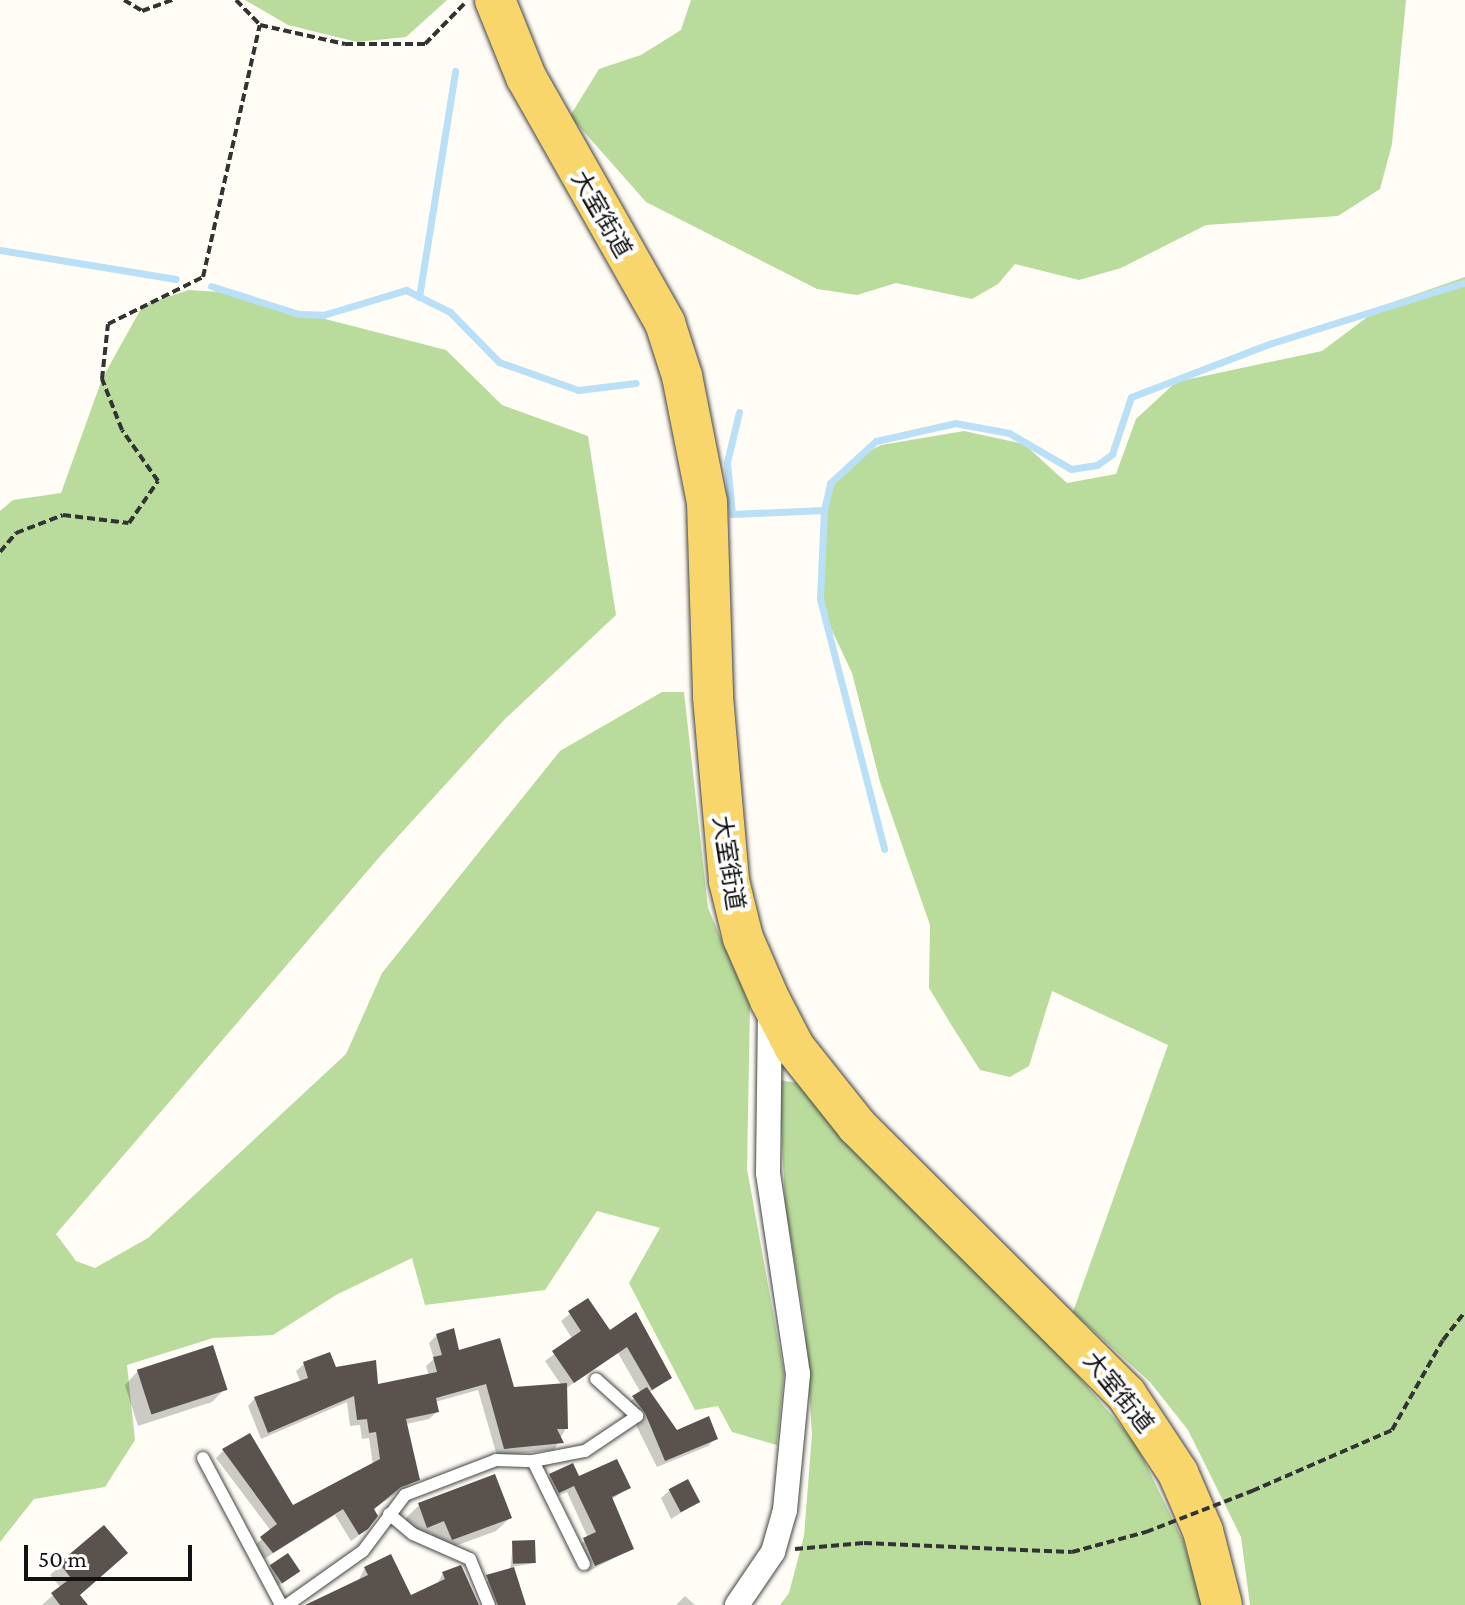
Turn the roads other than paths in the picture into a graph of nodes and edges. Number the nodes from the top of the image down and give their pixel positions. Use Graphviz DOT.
graph roads {
  1 [pos="495,0"];
  2 [pos="770,1000"];
  3 [pos="596,1379"];
  4 [pos="203,1458"];
  5 [pos="533,1461"];
  6 [pos="389,1514"];
  7 [pos="584,1564"];
  8 [pos="288,1604"];
  9 [pos="489,1605"];
  10 [pos="737,1605"];
  11 [pos="1222,1605"];
  1 -- 2 [label="main road, 大室街道"];
  2 -- 10 [label="street"];
  2 -- 11 [label="main road, 大室街道"];
  3 -- 5 [label="lane"];
  4 -- 8 [label="lane"];
  5 -- 6 [label="lane"];
  5 -- 7 [label="lane"];
  6 -- 8 [label="lane"];
  6 -- 9 [label="lane"];
}
